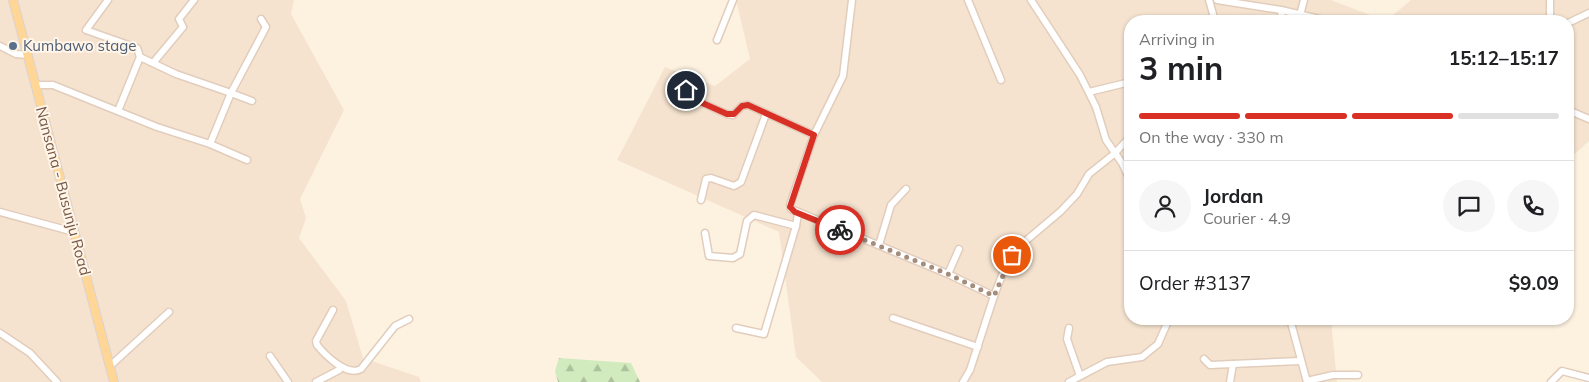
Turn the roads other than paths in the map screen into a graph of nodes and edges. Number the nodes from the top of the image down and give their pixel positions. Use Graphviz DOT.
graph roads {
  1 [pos="13,0"];
  2 [pos="108,0"];
  3 [pos="194,0"];
  4 [pos="733,0"];
  5 [pos="852,0"];
  6 [pos="968,0"];
  7 [pos="1031,0"];
  8 [pos="1209,0"];
  9 [pos="1217,0"];
  10 [pos="1304,0"];
  11 [pos="1550,0"];
  12 [pos="1281,10"];
  13 [pos="1589,13"];
  14 [pos="1213,15"];
  15 [pos="1281,15"];
  16 [pos="1300,15"];
  17 [pos="1550,15"];
  18 [pos="261,19"];
  19 [pos="1574,21"];
  20 [pos="716,40"];
  21 [pos="0,46"];
  22 [pos="28,55"];
  23 [pos="140,57"];
  24 [pos="153,63"];
  25 [pos="677,76"];
  26 [pos="1001,80"];
  27 [pos="1124,83"];
  28 [pos="35,85"];
  29 [pos="1089,92"];
  30 [pos="232,93"];
  31 [pos="252,100"];
  32 [pos="118,111"];
  33 [pos="1574,113"];
  34 [pos="766,114"];
  35 [pos="1589,119"];
  36 [pos="814,135"];
  37 [pos="1124,143"];
  38 [pos="210,144"];
  39 [pos="1114,154"];
  40 [pos="247,160"];
  41 [pos="1124,167"];
  42 [pos="906,189"];
  43 [pos="701,200"];
  44 [pos="0,212"];
  45 [pos="796,212"];
  46 [pos="796,226"];
  47 [pos="74,232"];
  48 [pos="705,233"];
  49 [pos="879,245"];
  50 [pos="959,250"];
  51 [pos="948,274"];
  52 [pos="994,296"];
  53 [pos="334,310"];
  54 [pos="169,312"];
  55 [pos="892,318"];
  56 [pos="409,319"];
  57 [pos="1166,325"];
  58 [pos="1291,325"];
  59 [pos="736,328"];
  60 [pos="1068,328"];
  61 [pos="0,332"];
  62 [pos="978,346"];
  63 [pos="270,356"];
  64 [pos="1204,360"];
  65 [pos="1300,361"];
  66 [pos="1233,364"];
  67 [pos="110,366"];
  68 [pos="340,367"];
  69 [pos="1358,375"];
  70 [pos="1080,376"];
  71 [pos="1589,378"];
  72 [pos="57,382"];
  73 [pos="114,382"];
  74 [pos="288,382"];
  75 [pos="316,382"];
  76 [pos="963,382"];
  77 [pos="1069,382"];
  78 [pos="1230,382"];
  79 [pos="1307,382"];
  80 [pos="1551,382"];
  1 -- 22 [label="main road, Nansana - Busunju Road"];
  2 -- 23 [label="street"];
  3 -- 24 [label="street"];
  4 -- 20 [label="street"];
  5 -- 36 [label="street"];
  6 -- 26 [label="street"];
  7 -- 29 [label="street"];
  8 -- 14 [label="street"];
  9 -- 12 [label="street"];
  10 -- 16 [label="street"];
  11 -- 17 [label="street"];
  12 -- 15 [label="street"];
  12 -- 16 [label="street"];
  13 -- 19 [label="street"];
  18 -- 30 [label="street"];
  21 -- 22 [label="street"];
  22 -- 28 [label="main road, Nansana - Busunju Road"];
  23 -- 24 [label="street"];
  23 -- 32 [label="street"];
  24 -- 30 [label="street"];
  25 -- 34 [label="street"];
  27 -- 29 [label="street"];
  28 -- 32 [label="street"];
  28 -- 47 [label="main road, Nansana - Busunju Road"];
  29 -- 39 [label="street"];
  30 -- 31 [label="street"];
  30 -- 38 [label="street"];
  32 -- 38 [label="street"];
  33 -- 35 [label="street"];
  34 -- 36 [label="street"];
  34 -- 43 [label="street"];
  36 -- 45 [label="street"];
  37 -- 39 [label="street"];
  38 -- 40 [label="street"];
  39 -- 41 [label="street"];
  39 -- 52 [label="street"];
  42 -- 49 [label="street"];
  44 -- 47 [label="street"];
  45 -- 46 [label="street"];
  45 -- 49 [label="street"];
  46 -- 48 [label="street"];
  46 -- 59 [label="street"];
  47 -- 67 [label="main road, Nansana - Busunju Road"];
  49 -- 51 [label="street"];
  50 -- 51 [label="street"];
  51 -- 52 [label="street"];
  52 -- 62 [label="street"];
  53 -- 68 [label="street"];
  54 -- 67 [label="street"];
  55 -- 62 [label="street"];
  56 -- 68 [label="street"];
  57 -- 70 [label="street"];
  58 -- 65 [label="street"];
  60 -- 70 [label="street"];
  61 -- 72 [label="street"];
  62 -- 76 [label="street"];
  63 -- 74 [label="street"];
  64 -- 66 [label="street"];
  65 -- 66 [label="street"];
  65 -- 79 [label="street"];
  66 -- 78 [label="street"];
  67 -- 73 [label="main road, Nansana - Busunju Road"];
  68 -- 75 [label="street"];
  69 -- 79 [label="street"];
  70 -- 77 [label="street"];
  71 -- 80 [label="street"];
}
